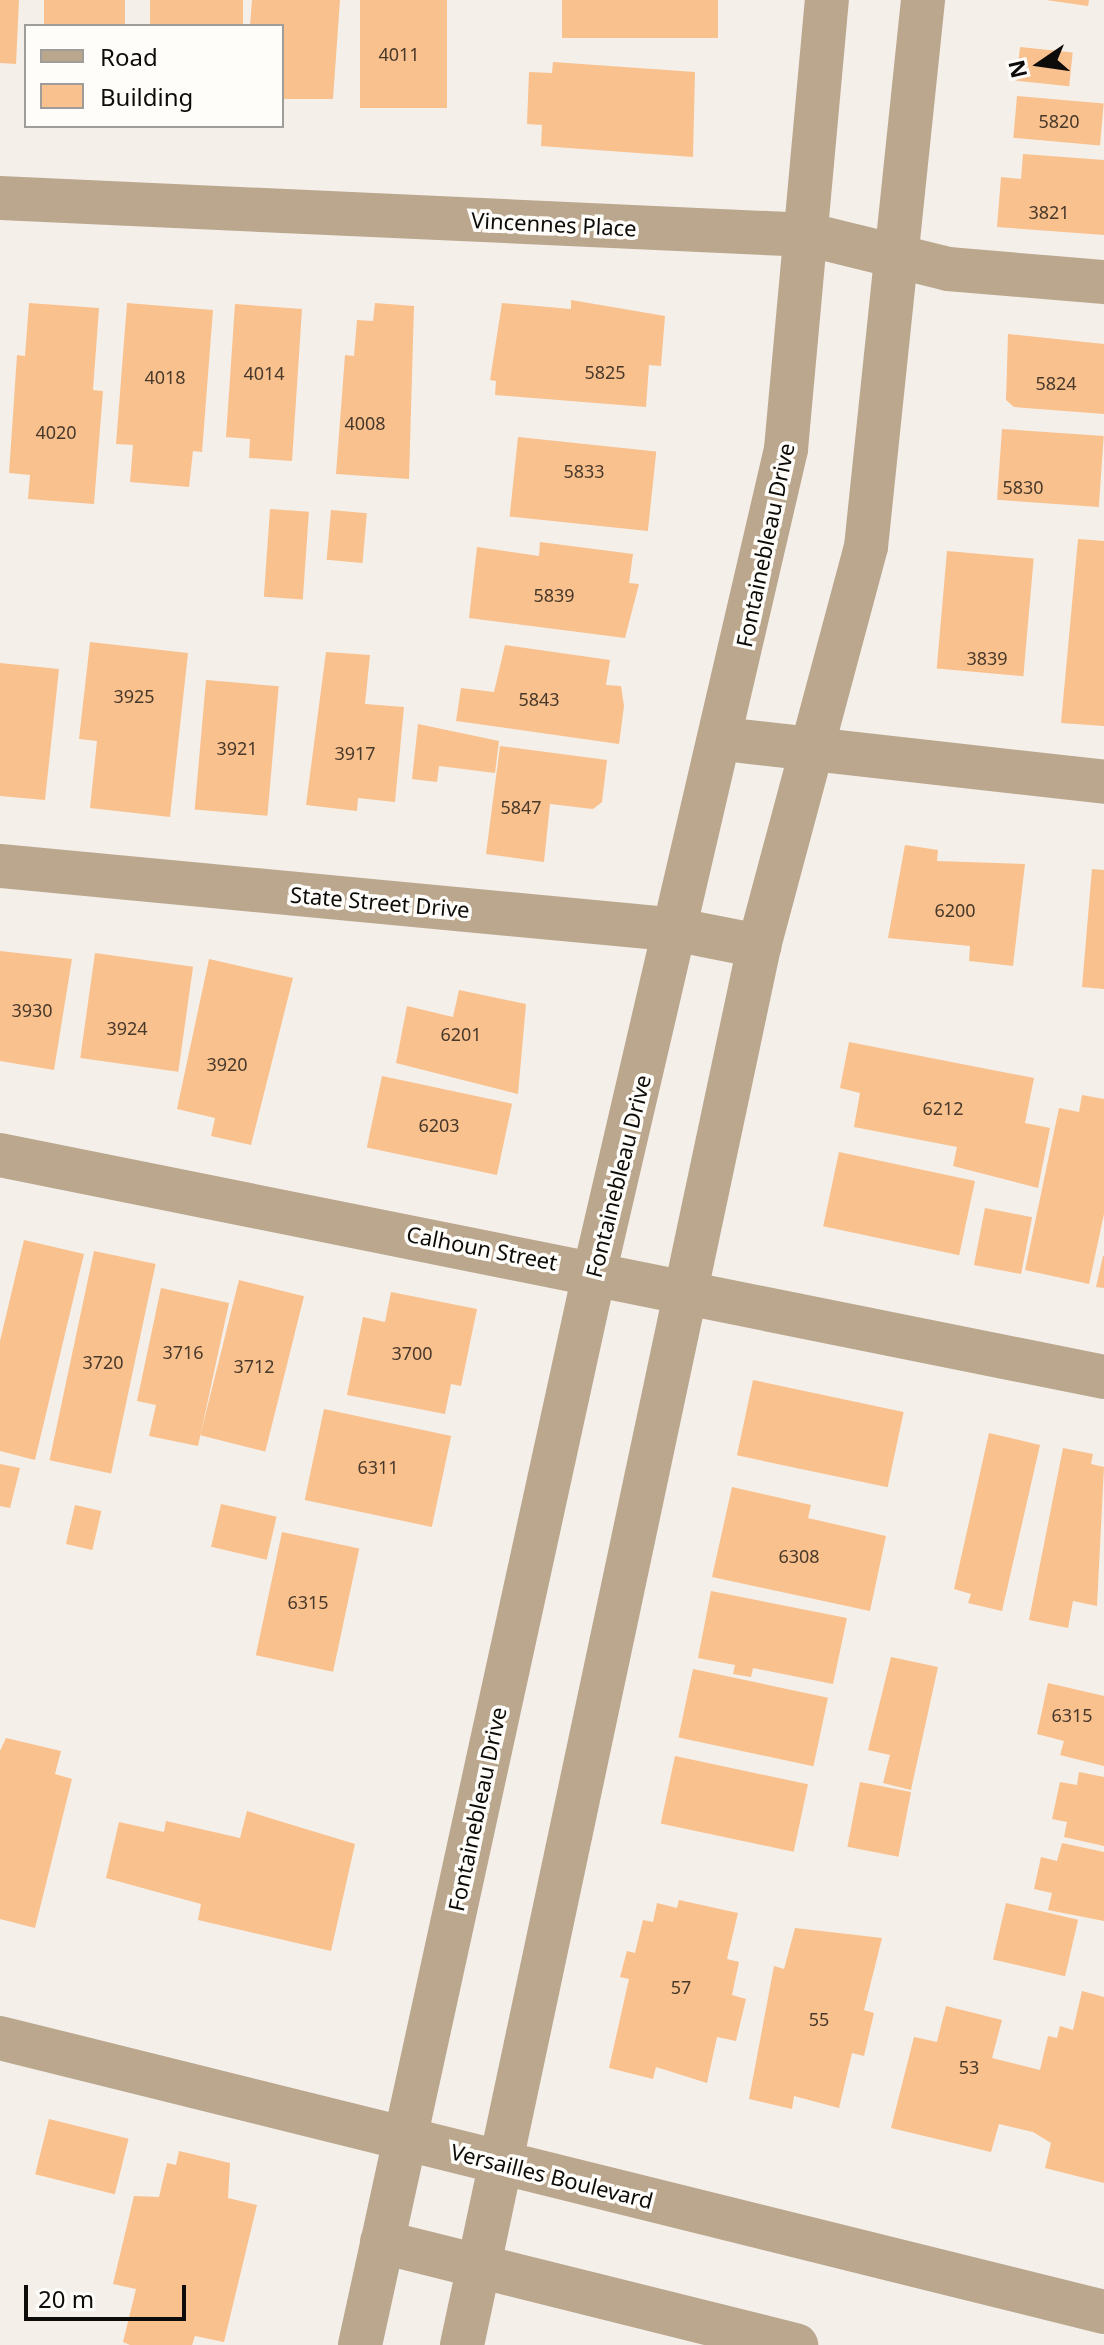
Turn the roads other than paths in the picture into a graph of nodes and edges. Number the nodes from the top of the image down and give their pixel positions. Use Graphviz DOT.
graph roads {
  1 [pos="827,0"];
  2 [pos="923,0"];
  3 [pos="0,198"];
  4 [pos="810,235"];
  5 [pos="901,261"];
  6 [pos="1104,282"];
  7 [pos="723,739"];
  8 [pos="816,754"];
  9 [pos="1104,782"];
  10 [pos="0,866"];
  11 [pos="678,930"];
  12 [pos="759,946"];
  13 [pos="0,1155"];
  14 [pos="595,1270"];
  15 [pos="691,1291"];
  16 [pos="1104,1377"];
  17 [pos="0,2038"];
  18 [pos="405,2139"];
  19 [pos="506,2164"];
  20 [pos="382,2242"];
  21 [pos="482,2267"];
  22 [pos="1104,2312"];
  23 [pos="360,2345"];
  24 [pos="462,2345"];
  25 [pos="796,2345"];
  1 -- 4 [label="street, Fontainebleau Drive"];
  2 -- 5 [label="street"];
  3 -- 4 [label="street, Vincennes Place"];
  4 -- 5 [label="street, Vincennes Place"];
  4 -- 7 [label="street, Fontainebleau Drive"];
  5 -- 6 [label="street, Vincennes Place"];
  5 -- 8 [label="street"];
  7 -- 8 [label="street"];
  7 -- 11 [label="street, Fontainebleau Drive"];
  8 -- 9 [label="street"];
  8 -- 12 [label="street"];
  10 -- 11 [label="street, State Street Drive"];
  11 -- 12 [label="street, State Street Drive"];
  11 -- 14 [label="street, Fontainebleau Drive"];
  12 -- 15 [label="street"];
  13 -- 14 [label="street, Calhoun Street"];
  14 -- 15 [label="street, Calhoun Street"];
  14 -- 18 [label="street, Fontainebleau Drive"];
  15 -- 16 [label="street, Calhoun Street"];
  15 -- 19 [label="street"];
  17 -- 18 [label="street, Versailles Boulevard"];
  18 -- 19 [label="street, Versailles Boulevard"];
  18 -- 20 [label="street, Fontainebleau Drive"];
  19 -- 21 [label="street"];
  19 -- 22 [label="street, Versailles Boulevard"];
  20 -- 21 [label="street"];
  20 -- 23 [label="street, Fontainebleau Drive"];
  21 -- 24 [label="street"];
  21 -- 25 [label="street"];
}
